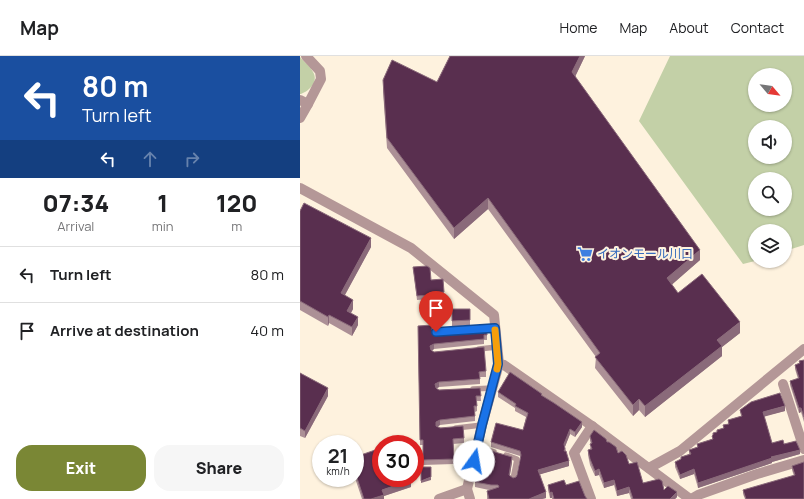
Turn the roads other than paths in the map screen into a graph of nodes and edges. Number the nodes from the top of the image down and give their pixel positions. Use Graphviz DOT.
graph roads {
  1 [pos="306,56"];
  2 [pos="304,102"];
  3 [pos="300,118"];
  4 [pos="300,188"];
  5 [pos="497,347"];
  6 [pos="473,349"];
  7 [pos="804,349"];
  8 [pos="498,364"];
  9 [pos="783,384"];
  10 [pos="492,388"];
  11 [pos="469,389"];
  12 [pos="482,425"];
  13 [pos="592,426"];
  14 [pos="447,429"];
  15 [pos="477,447"];
  16 [pos="804,448"];
  17 [pos="804,460"];
  18 [pos="649,468"];
  19 [pos="513,479"];
  20 [pos="469,494"];
  21 [pos="439,499"];
  22 [pos="591,499"];
  23 [pos="691,499"];
  1 -- 2 [label="street"];
  2 -- 3 [label="street"];
  4 -- 5 [label="street"];
  5 -- 6 [label="lane"];
  5 -- 8 [label="street"];
  7 -- 18 [label="street"];
  8 -- 10 [label="street"];
  8 -- 13 [label="street"];
  9 -- 16 [label="street"];
  10 -- 11 [label="lane"];
  10 -- 12 [label="street"];
  12 -- 14 [label="lane"];
  12 -- 15 [label="street"];
  13 -- 18 [label="street"];
  13 -- 22 [label="street"];
  15 -- 19 [label="lane"];
  15 -- 20 [label="street"];
  17 -- 23 [label="street"];
  18 -- 23 [label="street"];
  20 -- 21 [label="street"];
}
